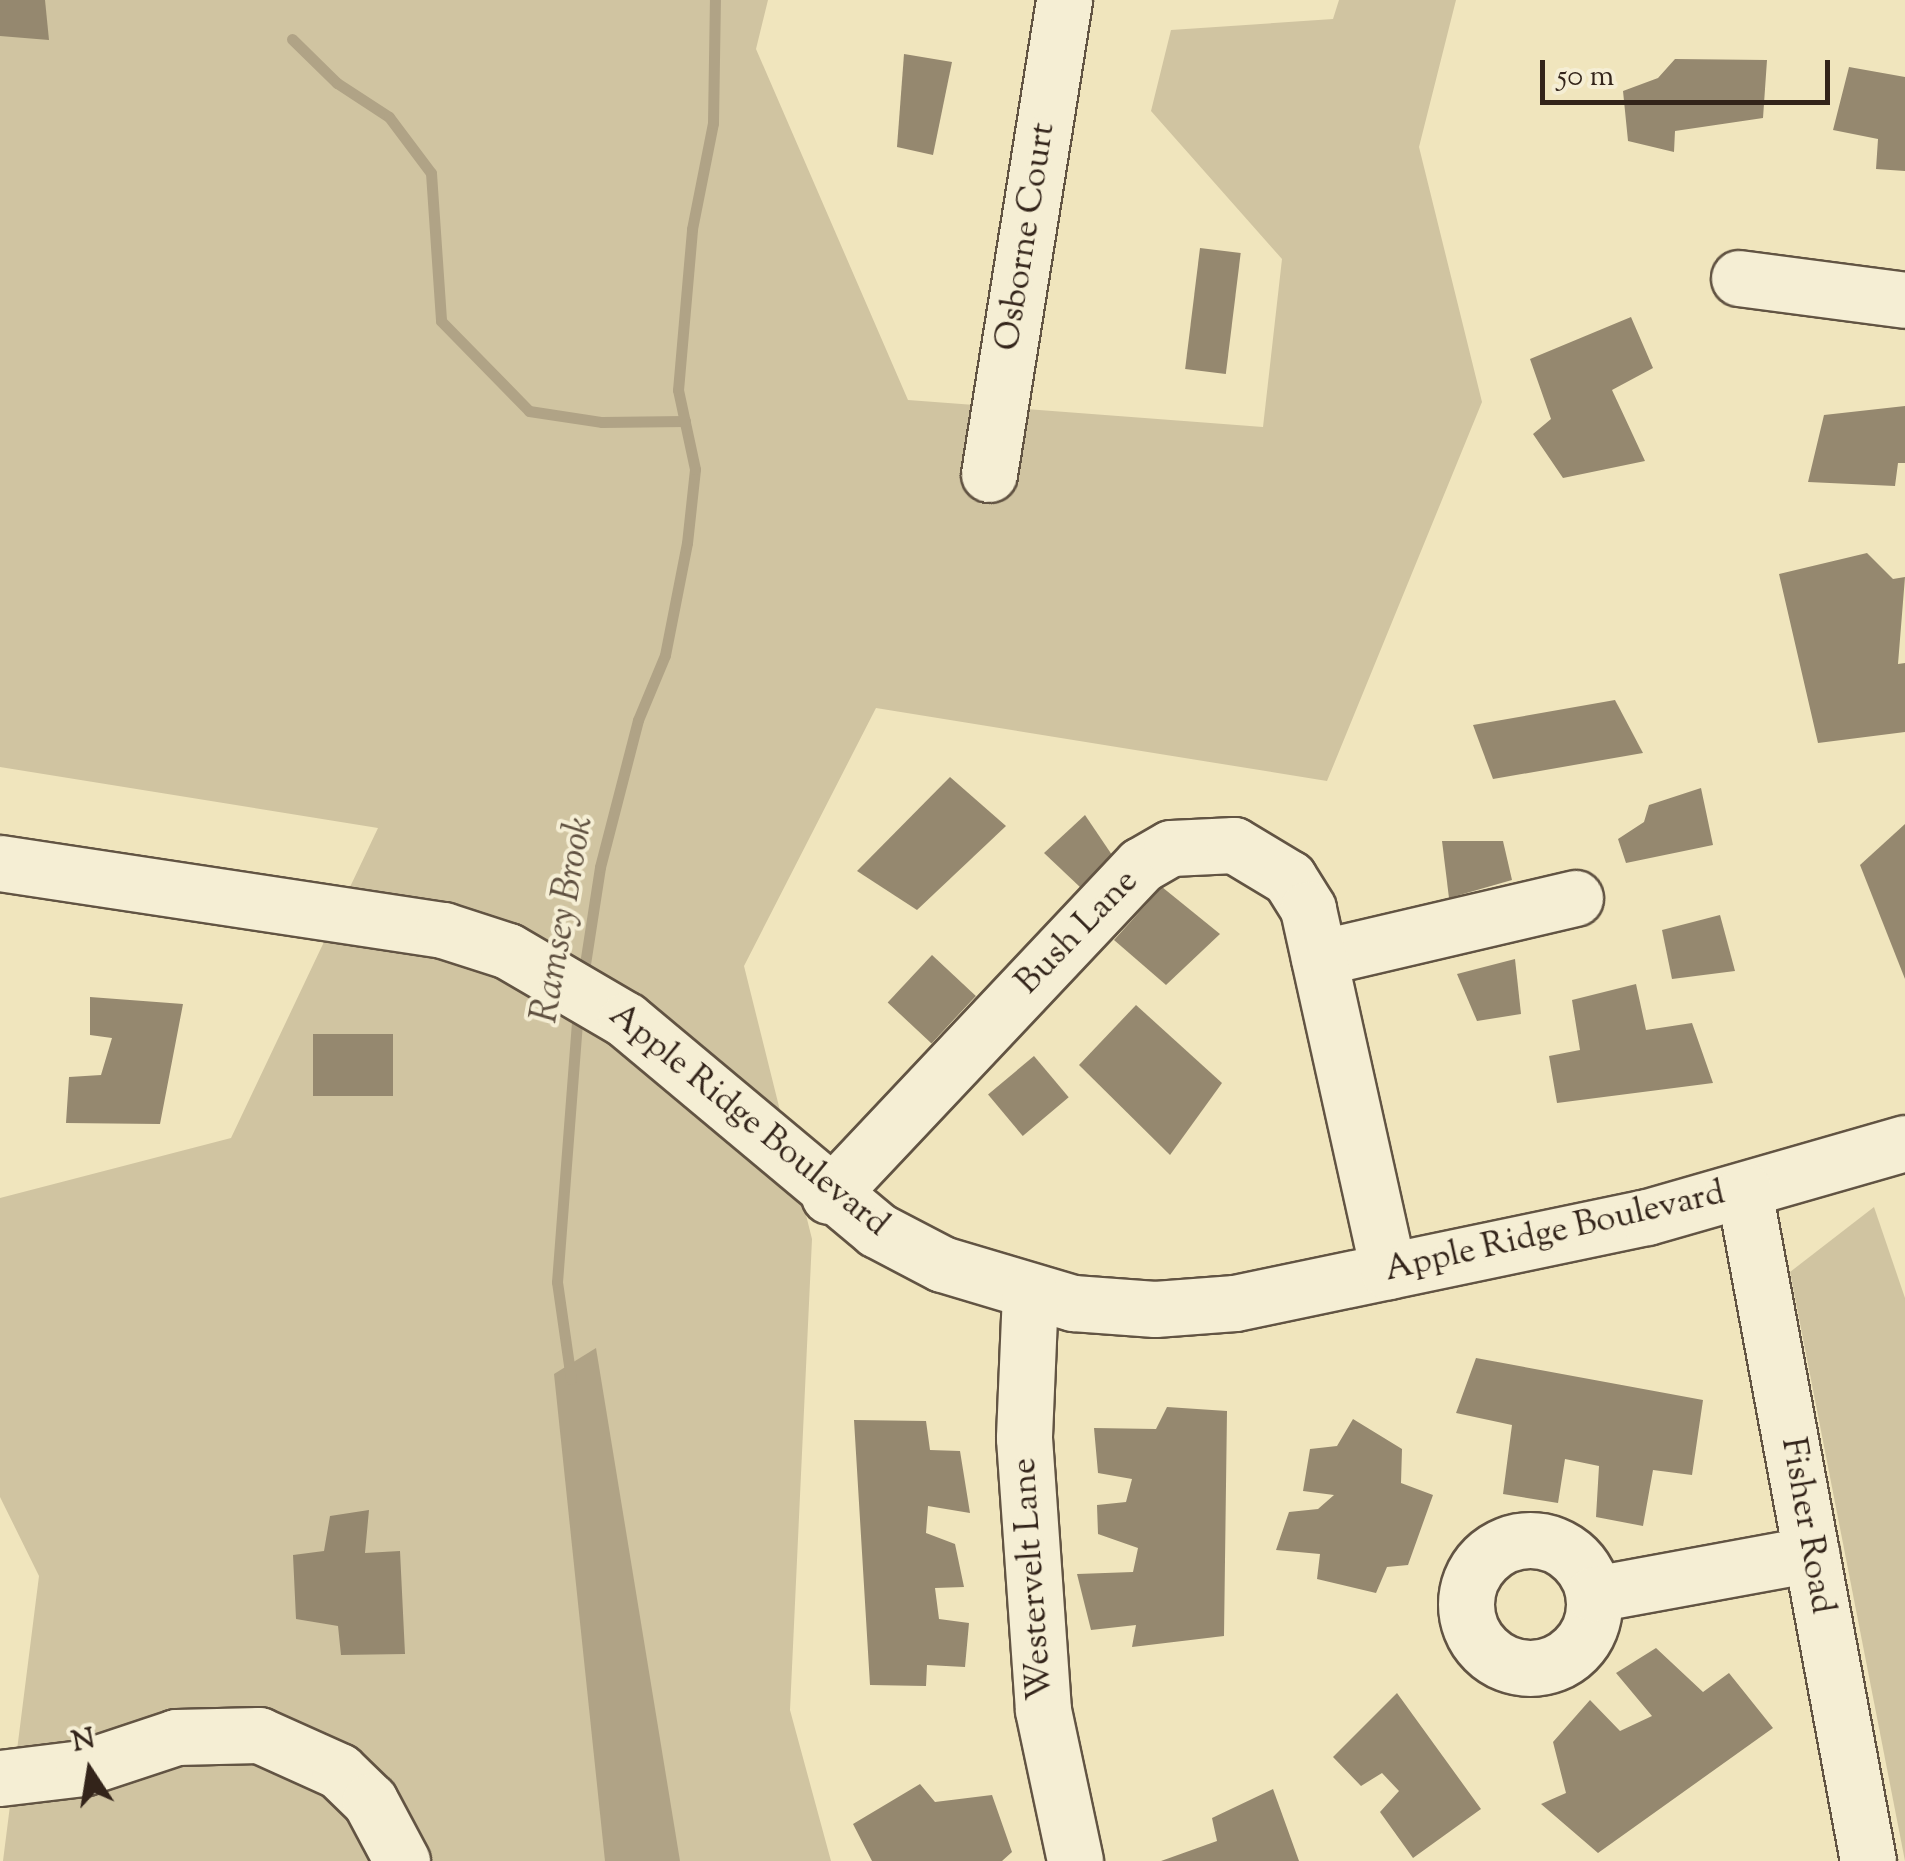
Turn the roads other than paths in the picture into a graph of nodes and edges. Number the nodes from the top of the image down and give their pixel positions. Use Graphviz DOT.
graph roads {
  1 [pos="1064,0"];
  2 [pos="1739,278"];
  3 [pos="1905,300"];
  4 [pos="989,474"];
  5 [pos="0,863"];
  6 [pos="1574,898"];
  7 [pos="1319,958"];
  8 [pos="1905,1143"];
  9 [pos="1744,1191"];
  10 [pos="829,1196"];
  11 [pos="1388,1271"];
  12 [pos="1030,1293"];
  13 [pos="1811,1554"];
  14 [pos="1594,1594"];
  15 [pos="0,1778"];
  16 [pos="402,1861"];
  17 [pos="1075,1861"];
  18 [pos="1868,1861"];
  1 -- 4 [label="street, Osborne Court"];
  2 -- 3 [label="street"];
  5 -- 10 [label="street, Apple Ridge Boulevard"];
  6 -- 7 [label="street"];
  7 -- 10 [label="street, Bush Lane"];
  7 -- 11 [label="street, Bush Lane"];
  8 -- 9 [label="street, Apple Ridge Boulevard"];
  9 -- 11 [label="street, Apple Ridge Boulevard"];
  9 -- 13 [label="street, Fisher Road"];
  10 -- 12 [label="street, Apple Ridge Boulevard"];
  11 -- 12 [label="street, Apple Ridge Boulevard"];
  12 -- 17 [label="street, Westervelt Lane"];
  13 -- 14 [label="street"];
  13 -- 18 [label="street, Fisher Road"];
  15 -- 16 [label="street"];
}
